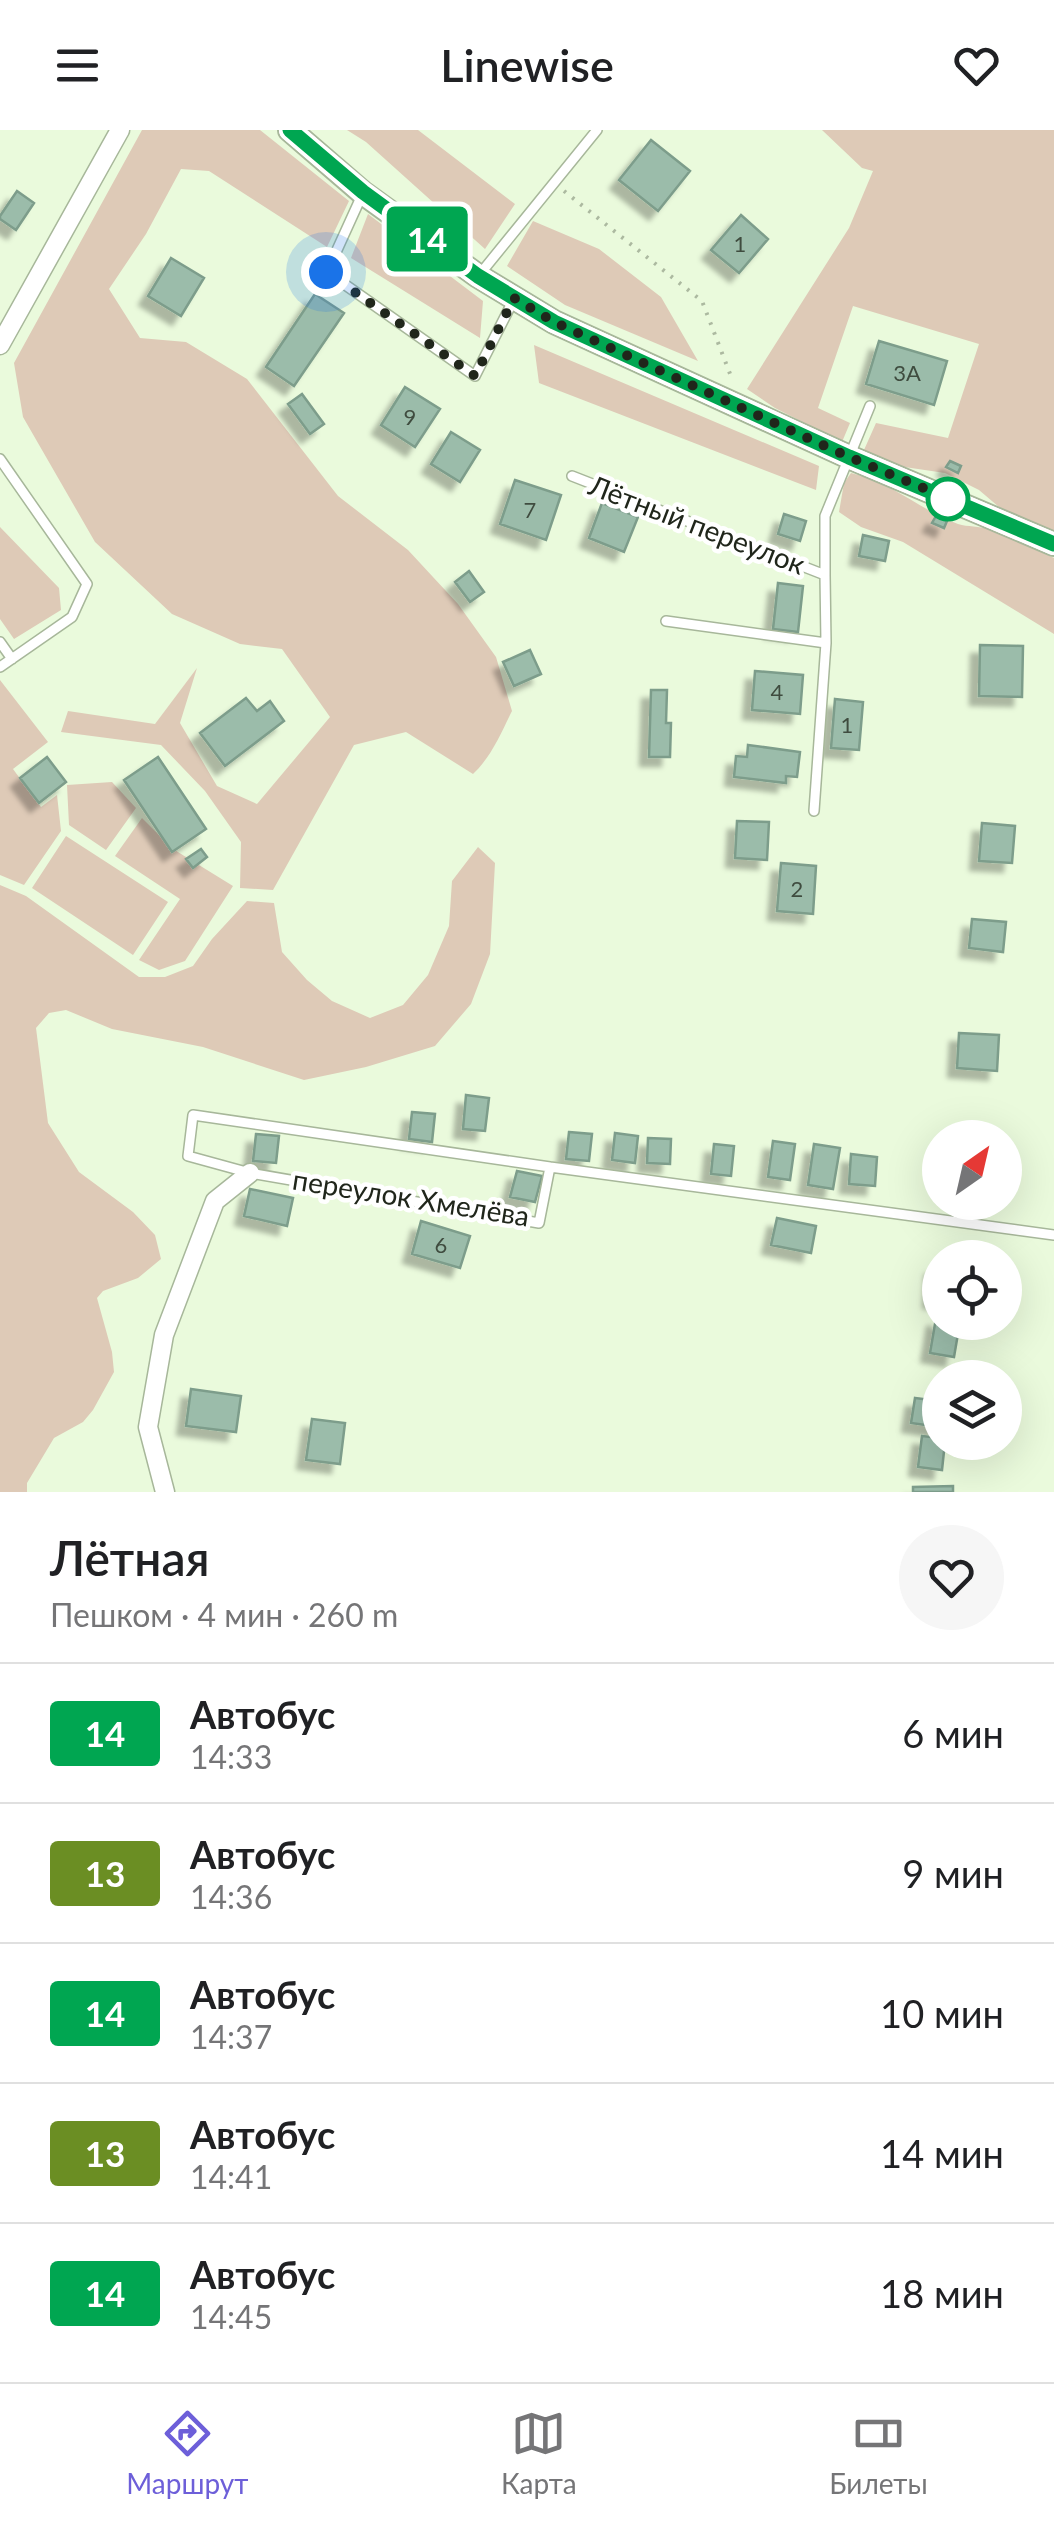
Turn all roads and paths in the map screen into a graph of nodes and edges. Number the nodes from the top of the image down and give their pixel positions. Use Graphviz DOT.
graph roads {
  1 [pos="120,130"];
  2 [pos="290,130"];
  3 [pos="598,130"];
  4 [pos="553,182"];
  5 [pos="363,192"];
  6 [pos="478,276"];
  7 [pos="514,298"];
  8 [pos="0,345"];
  9 [pos="870,406"];
  10 [pos="742,407"];
  11 [pos="849,457"];
  12 [pos="0,459"];
  13 [pos="572,476"];
  14 [pos="1054,544"];
  15 [pos="825,575"];
  16 [pos="666,621"];
  17 [pos="0,642"];
  18 [pos="826,642"];
  19 [pos="12,659"];
  20 [pos="0,666"];
  21 [pos="814,810"];
  22 [pos="550,1167"];
  23 [pos="250,1174"];
  24 [pos="1054,1235"];
  25 [pos="165,1492"];
  1 -- 8 [label="street"];
  2 -- 5 [label="street"];
  3 -- 4 [label="lane"];
  4 -- 6 [label="lane"];
  4 -- 10 [label="path"];
  5 -- 6 [label="street"];
  5 -- 7 [label="lane"];
  6 -- 7 [label="street"];
  7 -- 10 [label="street"];
  9 -- 11 [label="lane"];
  10 -- 11 [label="street"];
  11 -- 14 [label="street"];
  11 -- 15 [label="lane"];
  12 -- 19 [label="lane"];
  13 -- 15 [label="lane, Лётный переулок"];
  15 -- 18 [label="lane, Лётный переулок"];
  16 -- 18 [label="lane"];
  17 -- 19 [label="lane"];
  18 -- 21 [label="lane, Лётный переулок"];
  19 -- 20 [label="lane"];
  22 -- 23 [label="lane, переулок Хмелёва"];
  22 -- 23 [label="lane"];
  22 -- 24 [label="lane, переулок Хмелёва"];
  23 -- 25 [label="street"];
}
